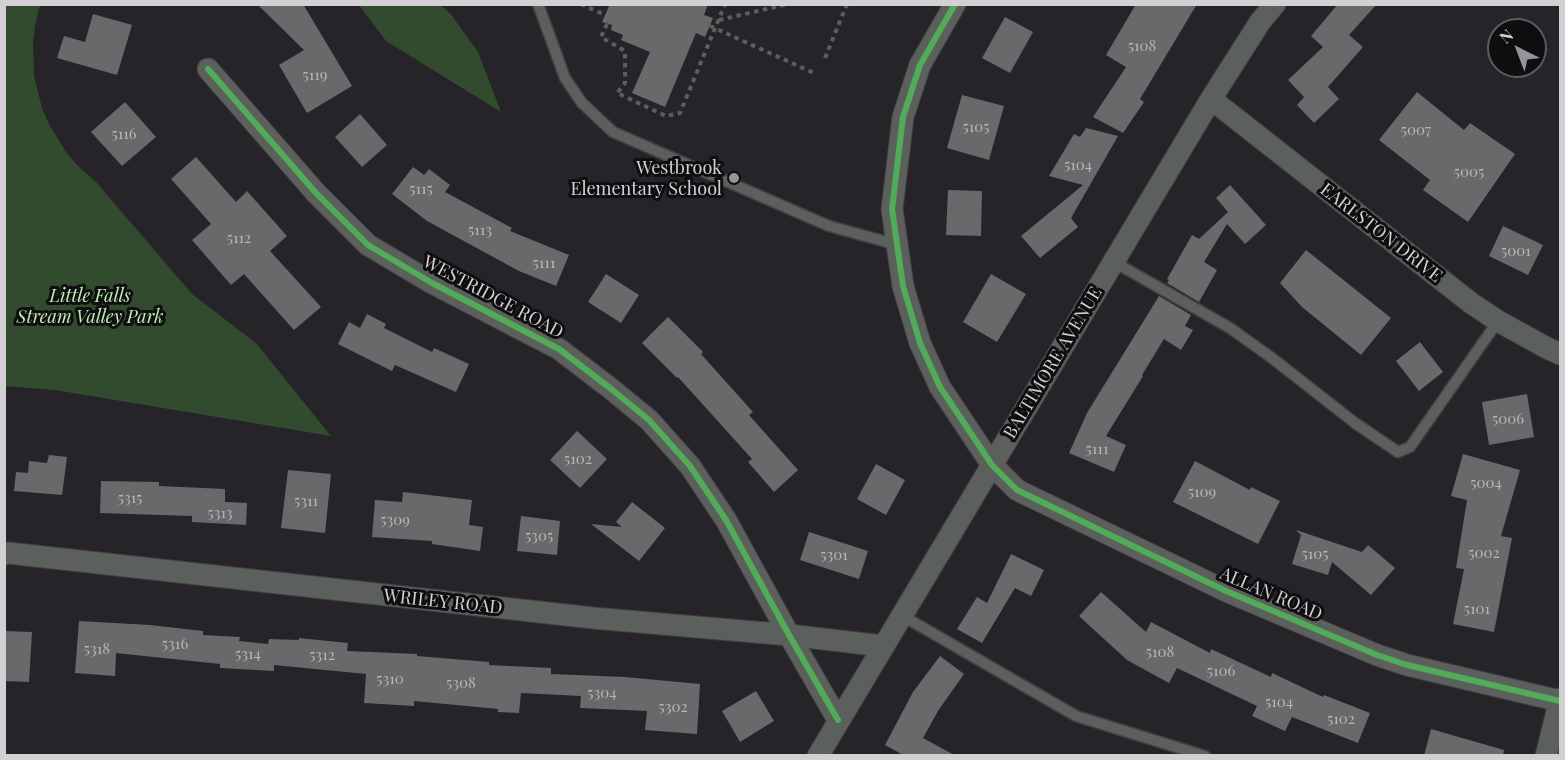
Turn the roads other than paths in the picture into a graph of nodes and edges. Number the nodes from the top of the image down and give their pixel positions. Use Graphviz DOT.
graph roads {
  1 [pos="538,4"];
  2 [pos="955,4"];
  3 [pos="1275,4"];
  4 [pos="208,69"];
  5 [pos="1211,99"];
  6 [pos="898,244"];
  7 [pos="1114,262"];
  8 [pos="1498,321"];
  9 [pos="1560,354"];
  10 [pos="992,465"];
  11 [pos="4,554"];
  12 [pos="901,615"];
  13 [pos="789,635"];
  14 [pos="882,646"];
  15 [pos="1560,700"];
  16 [pos="838,720"];
  17 [pos="818,756"];
  18 [pos="1205,756"];
  19 [pos="1546,756"];
  1 -- 6 [label="lane"];
  2 -- 6 [label="street, ALLAN ROAD"];
  3 -- 5 [label="street, BALTIMORE AVENUE"];
  4 -- 13 [label="street, WESTRIDGE ROAD"];
  5 -- 7 [label="street, BALTIMORE AVENUE"];
  5 -- 8 [label="street, EARLSTON DRIVE"];
  6 -- 10 [label="street, ALLAN ROAD"];
  7 -- 8 [label="lane"];
  7 -- 10 [label="street, BALTIMORE AVENUE"];
  8 -- 9 [label="street, EARLSTON DRIVE"];
  10 -- 12 [label="street, BALTIMORE AVENUE"];
  10 -- 15 [label="street, ALLAN ROAD"];
  11 -- 13 [label="street, WRILEY ROAD"];
  12 -- 14 [label="street, BALTIMORE AVENUE"];
  12 -- 18 [label="lane"];
  13 -- 14 [label="street, WRILEY ROAD"];
  13 -- 16 [label="street, WESTRIDGE ROAD"];
  14 -- 16 [label="street, BALTIMORE AVENUE"];
  15 -- 19 [label="street"];
  16 -- 17 [label="street, BALTIMORE AVENUE"];
}
